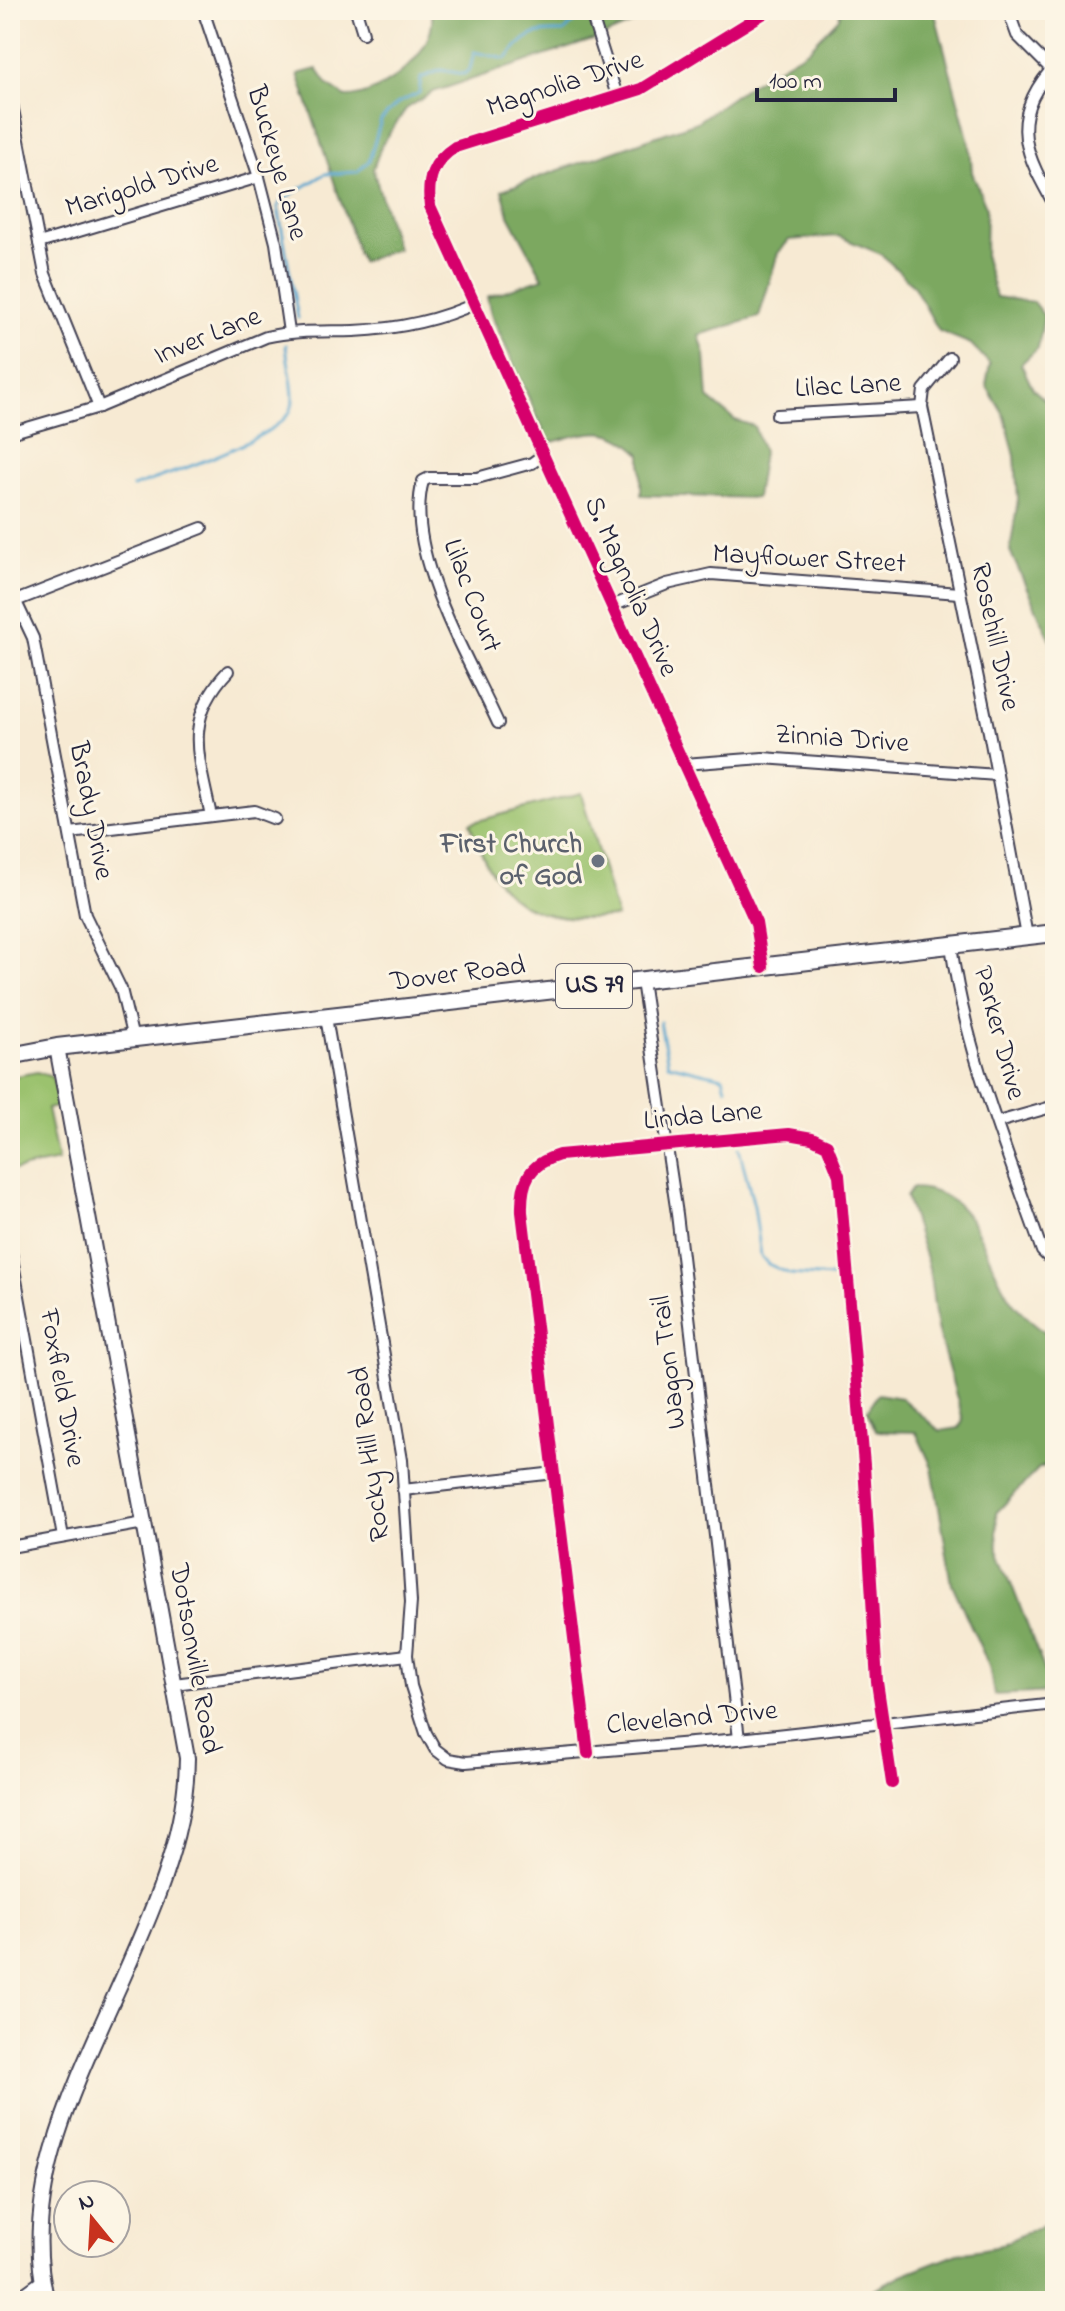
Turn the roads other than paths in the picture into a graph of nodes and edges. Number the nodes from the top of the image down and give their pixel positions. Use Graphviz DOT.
graph roads {
  1 [pos="203,10"];
  2 [pos="356,10"];
  3 [pos="769,10"];
  4 [pos="1008,10"];
  5 [pos="592,15"];
  6 [pos="363,33"];
  7 [pos="1053,72"];
  8 [pos="10,94"];
  9 [pos="617,96"];
  10 [pos="259,177"];
  11 [pos="1055,206"];
  12 [pos="442,231"];
  13 [pos="39,243"];
  14 [pos="476,303"];
  15 [pos="289,332"];
  16 [pos="950,358"];
  17 [pos="99,407"];
  18 [pos="922,407"];
  19 [pos="777,415"];
  20 [pos="10,433"];
  21 [pos="543,455"];
  22 [pos="202,528"];
  23 [pos="10,589"];
  24 [pos="959,593"];
  25 [pos="18,600"];
  26 [pos="612,606"];
  27 [pos="228,671"];
  28 [pos="498,723"];
  29 [pos="684,764"];
  30 [pos="997,775"];
  31 [pos="211,816"];
  32 [pos="275,819"];
  33 [pos="70,833"];
  34 [pos="1055,933"];
  35 [pos="1027,936"];
  36 [pos="951,945"];
  37 [pos="763,967"];
  38 [pos="642,981"];
  39 [pos="326,1017"];
  40 [pos="133,1039"];
  41 [pos="57,1047"];
  42 [pos="10,1056"];
  43 [pos="1055,1106"];
  44 [pos="998,1122"];
  45 [pos="666,1144"];
  46 [pos="10,1247"];
  47 [pos="1055,1264"];
  48 [pos="555,1473"];
  49 [pos="403,1490"];
  50 [pos="144,1523"];
  51 [pos="63,1537"];
  52 [pos="10,1547"];
  53 [pos="407,1655"];
  54 [pos="174,1684"];
  55 [pos="1055,1704"];
  56 [pos="885,1724"];
  57 [pos="739,1739"];
  58 [pos="588,1753"];
  59 [pos="892,1783"];
  60 [pos="50,2111"];
  61 [pos="29,2195"];
  62 [pos="39,2285"];
  63 [pos="17,2301"];
  64 [pos="47,2301"];
  1 -- 10 [label="street, Buckeye Lane"];
  2 -- 6 [label="street"];
  3 -- 9 [label="street, Magnolia Drive"];
  4 -- 7 [label="street"];
  5 -- 9 [label="street"];
  7 -- 11 [label="street"];
  8 -- 13 [label="street"];
  9 -- 12 [label="street, Magnolia Drive"];
  10 -- 13 [label="street, Marigold Drive"];
  10 -- 15 [label="street, Buckeye Lane"];
  12 -- 14 [label="street, S. Magnolia Drive"];
  13 -- 17 [label="street"];
  14 -- 15 [label="street, Inver Lane"];
  14 -- 21 [label="street, S. Magnolia Drive"];
  15 -- 17 [label="street, Inver Lane"];
  16 -- 18 [label="street"];
  17 -- 20 [label="street, Inver Lane"];
  18 -- 19 [label="street, Lilac Lane"];
  18 -- 24 [label="street, Rosehill Drive"];
  21 -- 26 [label="street, S. Magnolia Drive"];
  21 -- 28 [label="street, Lilac Court"];
  22 -- 25 [label="street"];
  23 -- 25 [label="street, Brady Drive"];
  24 -- 26 [label="street, Mayflower Street"];
  24 -- 30 [label="street, Rosehill Drive"];
  25 -- 33 [label="street, Brady Drive"];
  26 -- 29 [label="street, S. Magnolia Drive"];
  27 -- 31 [label="street"];
  29 -- 30 [label="street, Zinnia Drive"];
  29 -- 37 [label="street, S. Magnolia Drive"];
  30 -- 35 [label="street, Rosehill Drive"];
  31 -- 32 [label="street"];
  31 -- 33 [label="street"];
  33 -- 40 [label="street, Brady Drive"];
  34 -- 35 [label="main road, Dover Road / US 79"];
  35 -- 36 [label="main road, Dover Road / US 79"];
  36 -- 37 [label="main road, Dover Road / US 79"];
  36 -- 44 [label="street, Parker Drive"];
  37 -- 38 [label="main road, Dover Road / US 79"];
  38 -- 39 [label="main road, Dover Road / US 79"];
  38 -- 45 [label="street, Wagon Trail"];
  39 -- 40 [label="main road, Dover Road / US 79"];
  39 -- 49 [label="street, Rocky Hill Road"];
  40 -- 41 [label="main road, Dover Road / US 79"];
  41 -- 42 [label="main road, Dover Road / US 79"];
  41 -- 50 [label="main road, Dotsonville Road"];
  43 -- 44 [label="street"];
  44 -- 47 [label="street, Parker Drive"];
  45 -- 48 [label="street, Linda Lane"];
  45 -- 56 [label="street, Linda Lane"];
  45 -- 57 [label="street, Wagon Trail"];
  46 -- 51 [label="street, Foxfield Drive"];
  48 -- 49 [label="street"];
  48 -- 58 [label="street, Linda Lane"];
  49 -- 53 [label="street, Rocky Hill Road"];
  50 -- 51 [label="street"];
  50 -- 54 [label="main road, Dotsonville Road"];
  51 -- 52 [label="street"];
  53 -- 54 [label="street"];
  53 -- 58 [label="street, Cleveland Drive"];
  54 -- 60 [label="main road, Dotsonville Road"];
  55 -- 56 [label="street, Cleveland Drive"];
  56 -- 57 [label="street, Cleveland Drive"];
  56 -- 59 [label="street, Linda Lane"];
  57 -- 58 [label="street, Cleveland Drive"];
  61 -- 62 [label="main road"];
  62 -- 63 [label="main road"];
  62 -- 64 [label="main road"];
}
